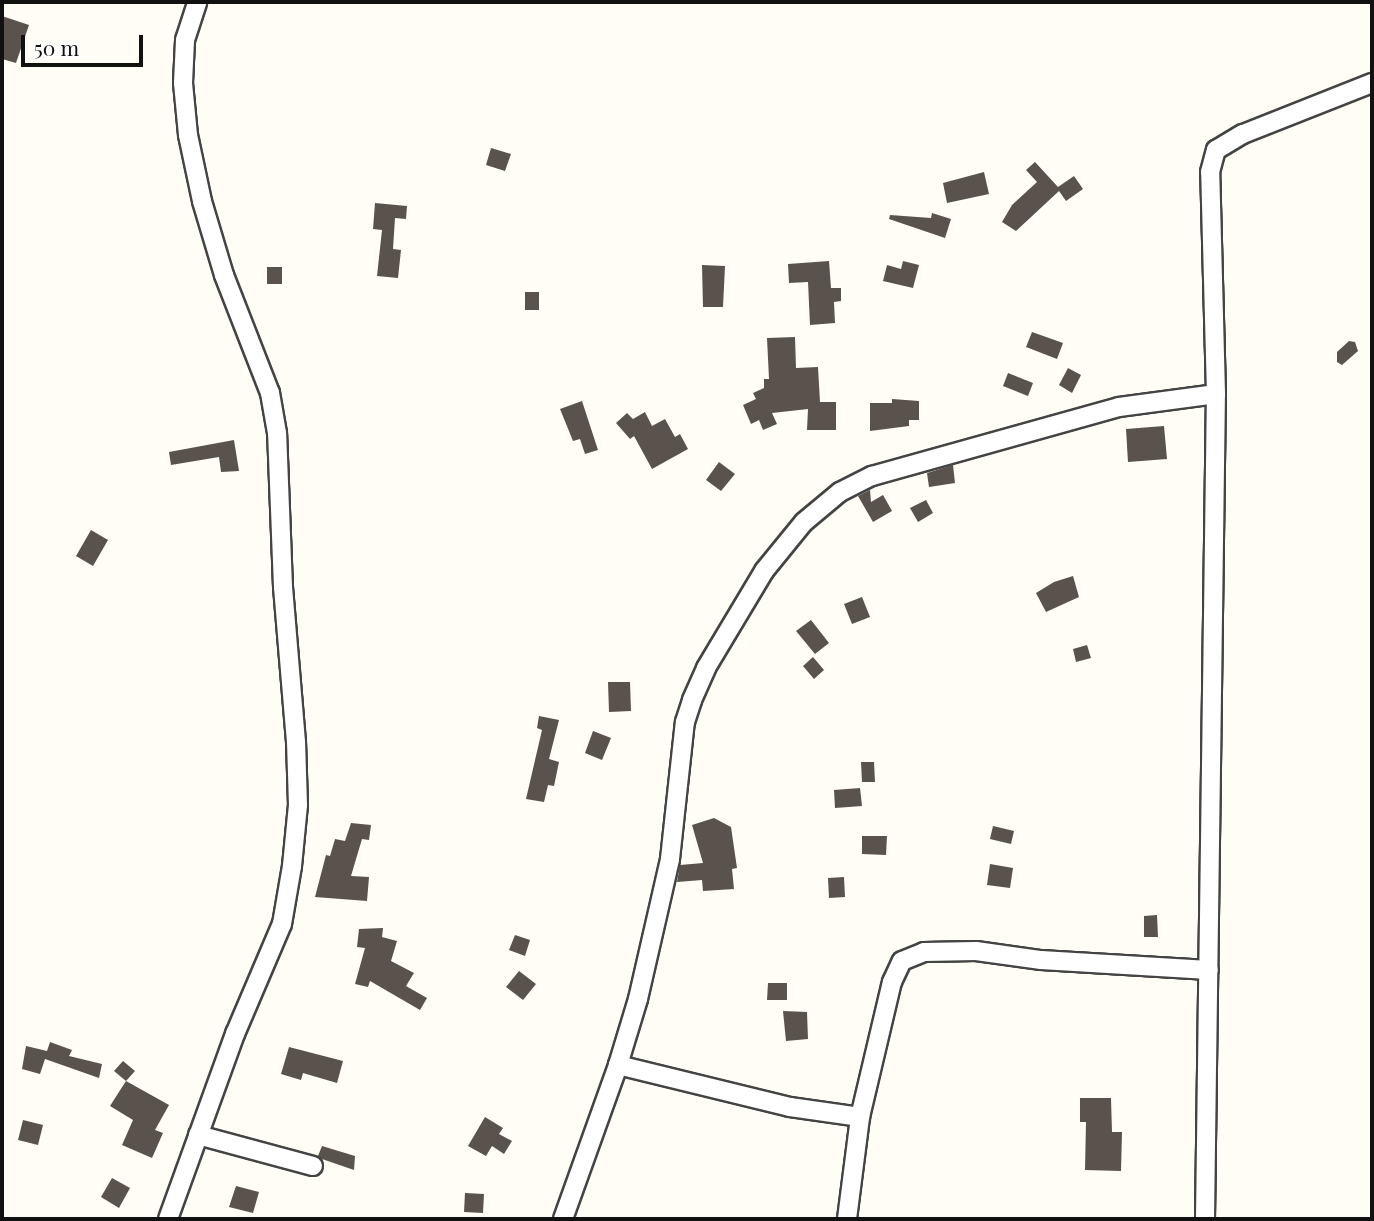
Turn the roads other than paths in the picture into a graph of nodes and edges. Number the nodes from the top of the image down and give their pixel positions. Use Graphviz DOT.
graph roads {
  1 [pos="197,2"];
  2 [pos="1372,83"];
  3 [pos="1216,394"];
  4 [pos="1209,970"];
  5 [pos="618,1065"];
  6 [pos="860,1117"];
  7 [pos="198,1135"];
  8 [pos="313,1166"];
  9 [pos="168,1219"];
  10 [pos="563,1219"];
  11 [pos="847,1219"];
  12 [pos="1205,1219"];
  1 -- 7 [label="street"];
  2 -- 3 [label="street"];
  3 -- 4 [label="street"];
  3 -- 5 [label="street"];
  4 -- 6 [label="street"];
  4 -- 12 [label="street"];
  5 -- 6 [label="street"];
  5 -- 10 [label="street"];
  6 -- 11 [label="street"];
  7 -- 8 [label="street"];
  7 -- 9 [label="street"];
}
